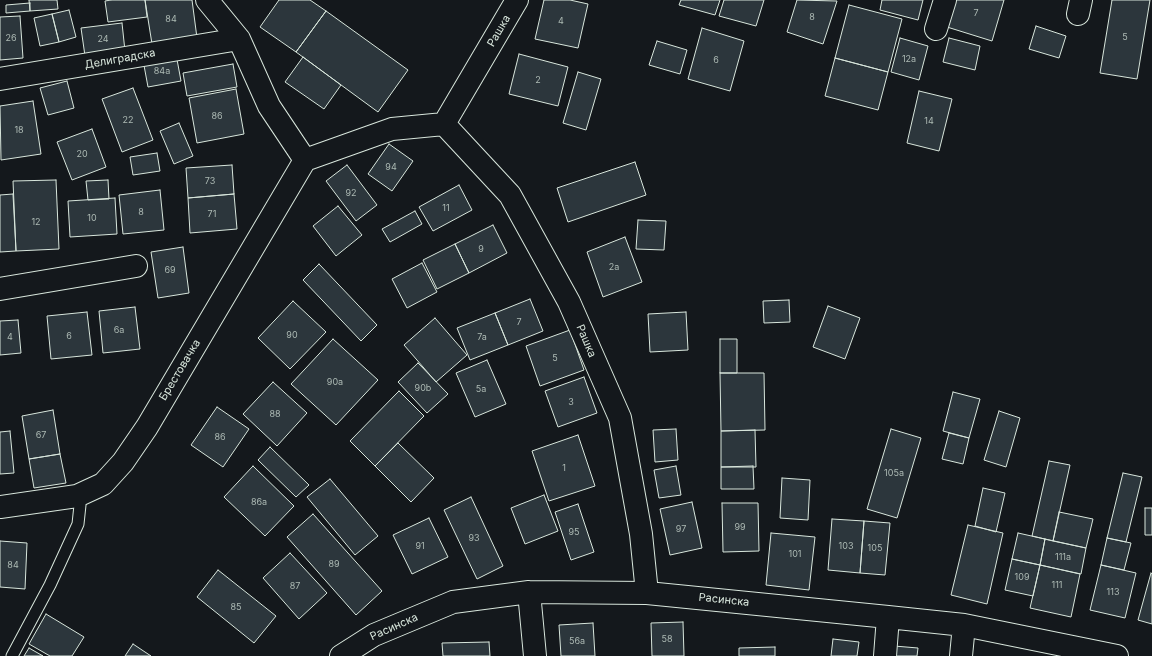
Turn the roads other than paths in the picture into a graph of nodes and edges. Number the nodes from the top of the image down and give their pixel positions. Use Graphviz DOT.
graph roads {
  1 [pos="207,0"];
  2 [pos="517,0"];
  3 [pos="945,0"];
  4 [pos="936,29"];
  5 [pos="239,39"];
  6 [pos="0,79"];
  7 [pos="444,124"];
  8 [pos="306,160"];
  9 [pos="136,266"];
  10 [pos="0,289"];
  11 [pos="77,496"];
  12 [pos="0,507"];
  13 [pos="529,592"];
  14 [pos="647,592"];
  15 [pos="888,617"];
  16 [pos="964,625"];
  17 [pos="1070,652"];
  18 [pos="12,656"];
  19 [pos="341,656"];
  20 [pos="536,656"];
  21 [pos="885,656"];
  22 [pos="960,656"];
  23 [pos="1117,656"];
  1 -- 5 [label="street"];
  2 -- 7 [label="street, Рашка"];
  3 -- 4 [label="street"];
  5 -- 6 [label="street, Делиградска"];
  5 -- 8 [label="street"];
  7 -- 8 [label="street"];
  7 -- 14 [label="street, Рашка"];
  8 -- 11 [label="street, Брестовачка"];
  9 -- 10 [label="street"];
  11 -- 12 [label="street, Брестовачка"];
  11 -- 18 [label="lane"];
  13 -- 14 [label="street, Расинска"];
  13 -- 19 [label="street, Расинска"];
  13 -- 20 [label="street"];
  14 -- 15 [label="street, Расинска"];
  15 -- 16 [label="street, Расинска"];
  15 -- 21 [label="street"];
  16 -- 17 [label="street, Расинска"];
  16 -- 22 [label="street"];
  17 -- 23 [label="street, Расинска"];
}
